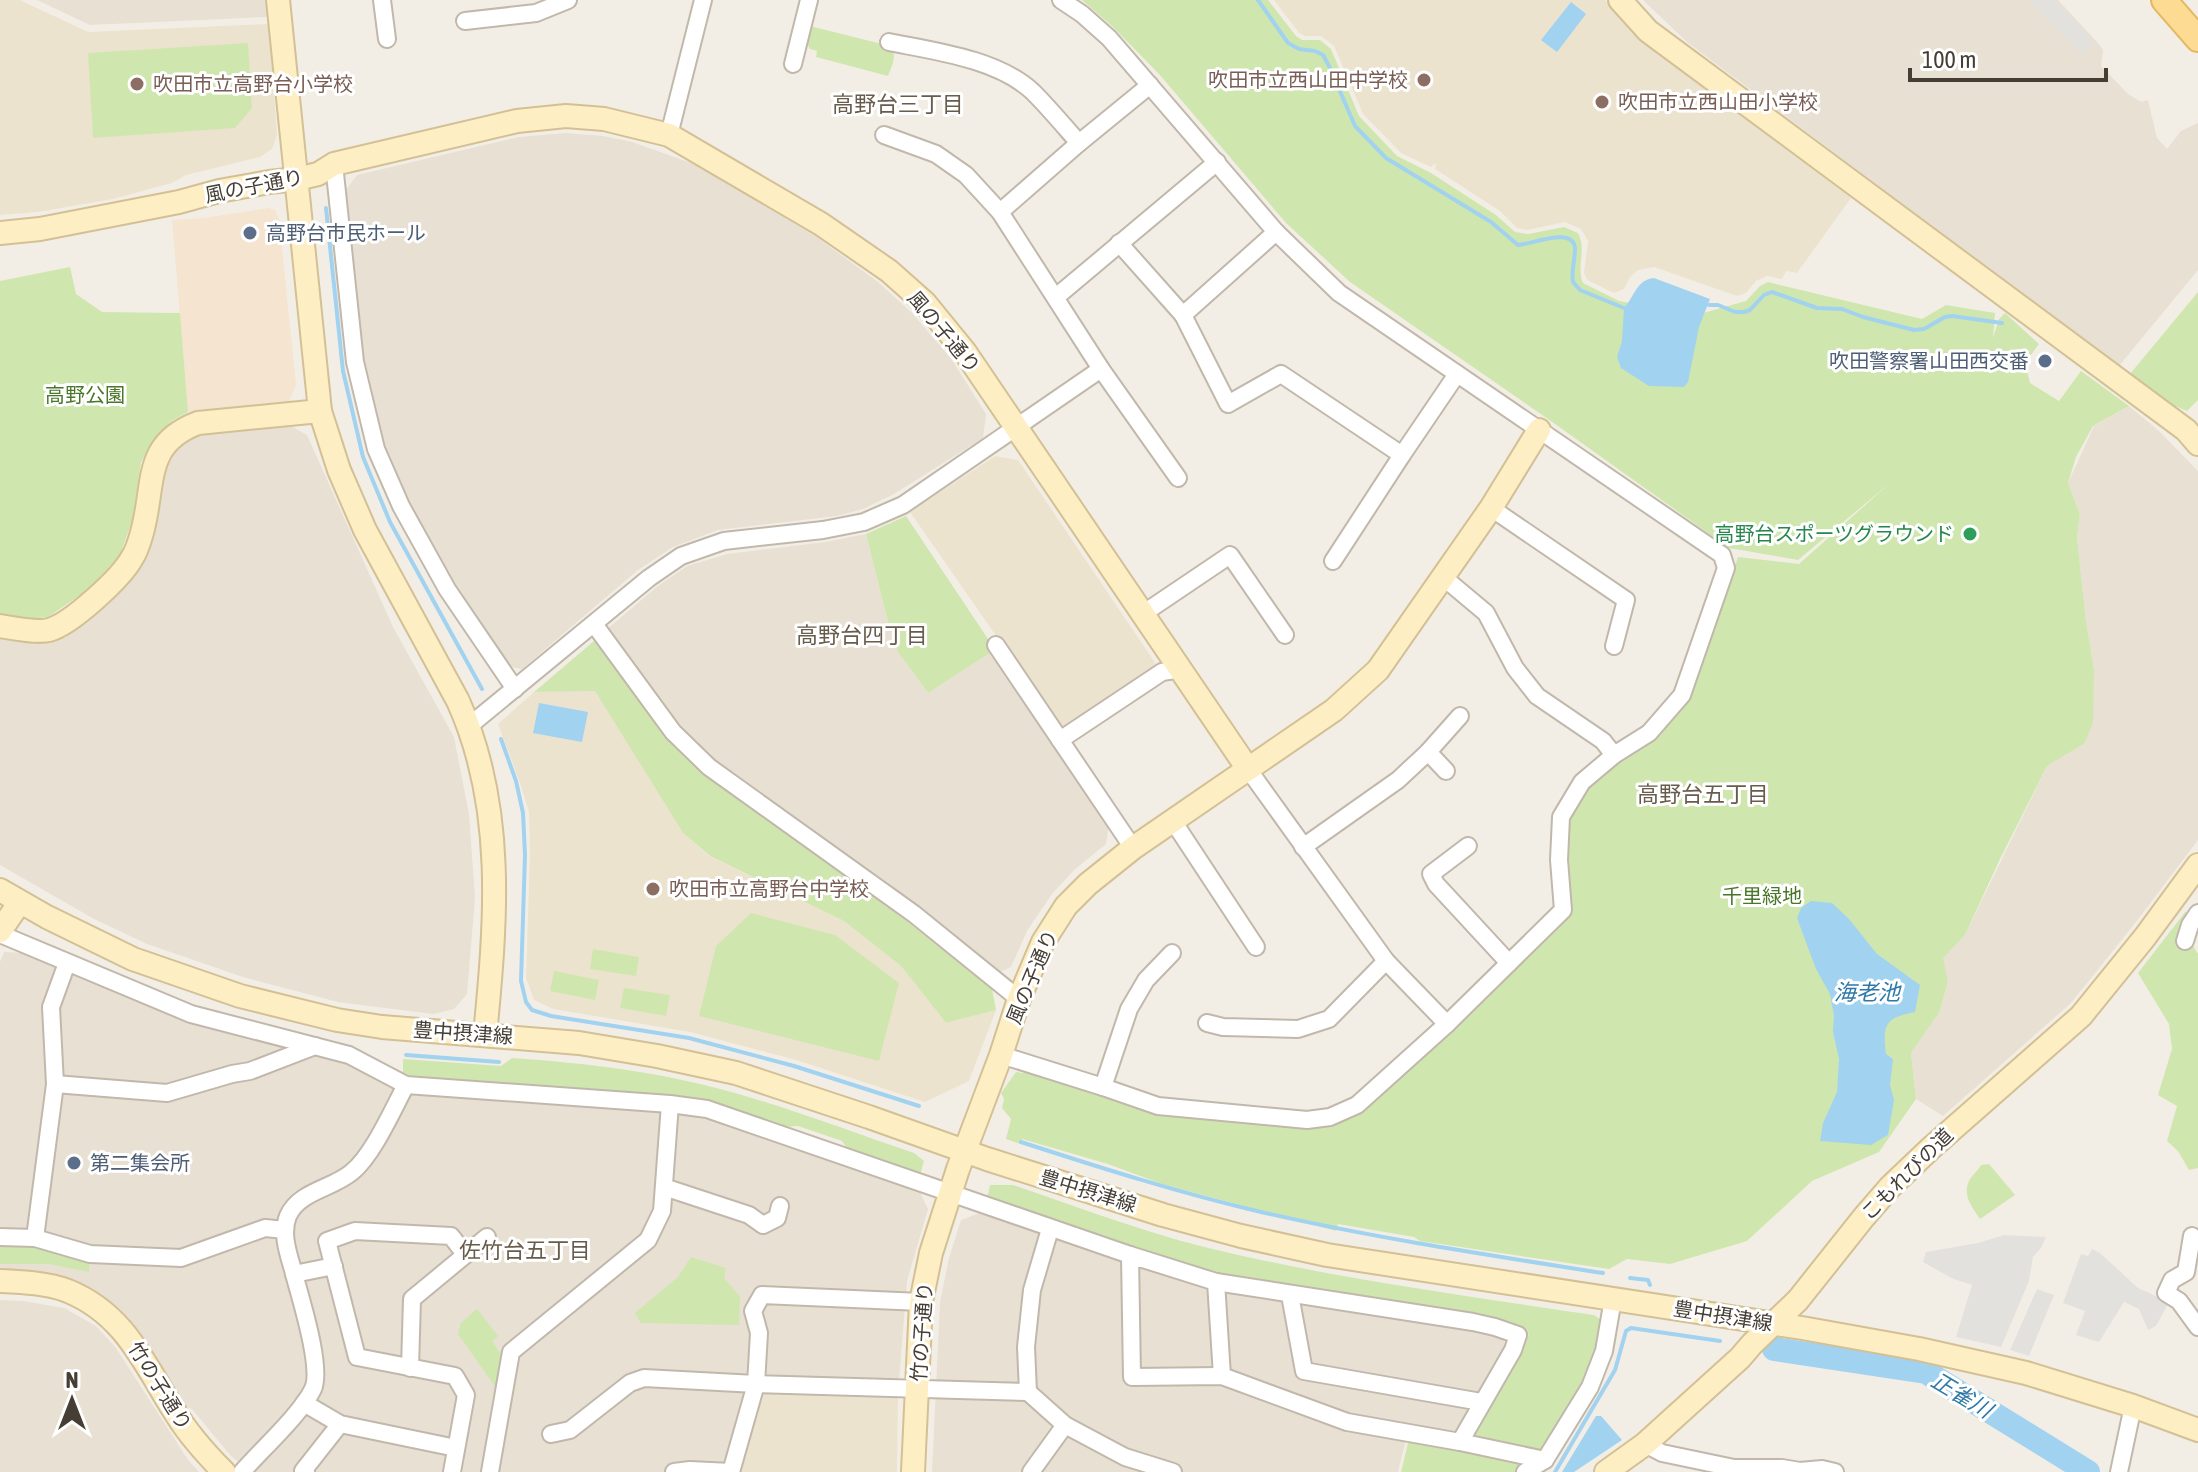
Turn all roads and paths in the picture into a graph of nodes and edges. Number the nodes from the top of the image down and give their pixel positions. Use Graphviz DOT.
graph roads {
  1 [pos="278,0"];
  2 [pos="382,0"];
  3 [pos="568,0"];
  4 [pos="703,0"];
  5 [pos="809,0"];
  6 [pos="1061,0"];
  7 [pos="1620,0"];
  8 [pos="2164,0"];
  9 [pos="465,21"];
  10 [pos="387,39"];
  11 [pos="2198,39"];
  12 [pos="889,42"];
  13 [pos="793,64"];
  14 [pos="1150,85"];
  15 [pos="669,135"];
  16 [pos="884,135"];
  17 [pos="1079,143"];
  18 [pos="1217,162"];
  19 [pos="334,164"];
  20 [pos="297,179"];
  21 [pos="1000,212"];
  22 [pos="1276,232"];
  23 [pos="0,233"];
  24 [pos="1119,243"];
  25 [pos="1056,297"];
  26 [pos="1183,315"];
  27 [pos="1101,369"];
  28 [pos="1457,374"];
  29 [pos="320,411"];
  30 [pos="1017,429"];
  31 [pos="1539,430"];
  32 [pos="2194,430"];
  33 [pos="1402,455"];
  34 [pos="1178,478"];
  35 [pos="1491,508"];
  36 [pos="1333,561"];
  37 [pos="1443,577"];
  38 [pos="1144,613"];
  39 [pos="594,624"];
  40 [pos="0,626"];
  41 [pos="1285,635"];
  42 [pos="996,645"];
  43 [pos="1614,646"];
  44 [pos="1181,669"];
  45 [pos="515,689"];
  46 [pos="1460,716"];
  47 [pos="469,726"];
  48 [pos="1060,740"];
  49 [pos="1428,752"];
  50 [pos="1614,755"];
  51 [pos="1248,769"];
  52 [pos="1446,771"];
  53 [pos="1173,821"];
  54 [pos="1468,846"];
  55 [pos="1303,847"];
  56 [pos="1133,848"];
  57 [pos="2198,865"];
  58 [pos="0,890"];
  59 [pos="20,902"];
  60 [pos="2198,913"];
  61 [pos="0,932"];
  62 [pos="2185,941"];
  63 [pos="1256,947"];
  64 [pos="1172,953"];
  65 [pos="1386,961"];
  66 [pos="67,963"];
  67 [pos="1509,963"];
  68 [pos="1019,999"];
  69 [pos="1207,1023"];
  70 [pos="1447,1024"];
  71 [pos="485,1035"];
  72 [pos="315,1046"];
  73 [pos="1001,1055"];
  74 [pos="55,1084"];
  75 [pos="406,1085"];
  76 [pos="1103,1087"];
  77 [pos="670,1104"];
  78 [pos="965,1150"];
  79 [pos="664,1187"];
  80 [pos="950,1193"];
  81 [pos="780,1206"];
  82 [pos="1050,1229"];
  83 [pos="285,1230"];
  84 [pos="2192,1236"];
  85 [pos="0,1237"];
  86 [pos="487,1237"];
  87 [pos="35,1238"];
  88 [pos="465,1254"];
  89 [pos="1130,1255"];
  90 [pos="334,1266"];
  91 [pos="294,1274"];
  92 [pos="0,1281"];
  93 [pos="1216,1282"];
  94 [pos="1290,1295"];
  95 [pos="1613,1299"];
  96 [pos="921,1302"];
  97 [pos="1772,1324"];
  98 [pos="2198,1327"];
  99 [pos="410,1368"];
  100 [pos="1222,1376"];
  101 [pos="756,1384"];
  102 [pos="918,1389"];
  103 [pos="1028,1392"];
  104 [pos="1481,1402"];
  105 [pos="304,1403"];
  106 [pos="2133,1406"];
  107 [pos="340,1424"];
  108 [pos="1065,1425"];
  109 [pos="2198,1430"];
  110 [pos="551,1434"];
  111 [pos="1460,1442"];
  112 [pos="1645,1444"];
  113 [pos="456,1448"];
  114 [pos="1545,1460"];
  115 [pos="1799,1471"];
  116 [pos="224,1472"];
  117 [pos="242,1472"];
  118 [pos="306,1472"];
  119 [pos="452,1472"];
  120 [pos="490,1472"];
  121 [pos="674,1472"];
  122 [pos="731,1472"];
  123 [pos="913,1472"];
  124 [pos="1031,1472"];
  125 [pos="1173,1472"];
  126 [pos="1525,1472"];
  127 [pos="1606,1472"];
  128 [pos="1835,1472"];
  129 [pos="2119,1472"];
  1 -- 20 [label="street"];
  2 -- 10 [label="street"];
  3 -- 9 [label="street"];
  4 -- 15 [label="street"];
  5 -- 13 [label="street"];
  6 -- 14 [label="street"];
  7 -- 32 [label="street"];
  8 -- 11 [label="main road"];
  12 -- 17 [label="street"];
  14 -- 17 [label="street"];
  14 -- 18 [label="street"];
  15 -- 19 [label="street, 風の子通り"];
  15 -- 30 [label="street, 風の子通り"];
  16 -- 21 [label="street"];
  17 -- 21 [label="street"];
  18 -- 22 [label="street"];
  18 -- 24 [label="street"];
  19 -- 20 [label="street, 風の子通り"];
  19 -- 45 [label="street"];
  20 -- 23 [label="street, 風の子通り"];
  20 -- 29 [label="street"];
  21 -- 25 [label="street"];
  22 -- 26 [label="street"];
  22 -- 28 [label="street"];
  24 -- 25 [label="street"];
  24 -- 26 [label="street"];
  25 -- 27 [label="street"];
  26 -- 33 [label="street"];
  27 -- 30 [label="street"];
  27 -- 34 [label="street"];
  28 -- 31 [label="street"];
  28 -- 33 [label="street"];
  29 -- 40 [label="street"];
  29 -- 47 [label="street"];
  30 -- 38 [label="street, 風の子通り"];
  30 -- 39 [label="street"];
  31 -- 35 [label="street"];
  31 -- 50 [label="street"];
  33 -- 36 [label="street"];
  35 -- 37 [label="street"];
  35 -- 43 [label="street"];
  37 -- 50 [label="street"];
  37 -- 51 [label="street"];
  38 -- 41 [label="street"];
  38 -- 44 [label="street, 風の子通り"];
  39 -- 45 [label="street"];
  39 -- 68 [label="street"];
  42 -- 48 [label="street"];
  44 -- 48 [label="street"];
  44 -- 51 [label="street, 風の子通り"];
  45 -- 47 [label="street"];
  46 -- 49 [label="street"];
  47 -- 71 [label="street"];
  48 -- 56 [label="street"];
  49 -- 52 [label="street"];
  49 -- 55 [label="street"];
  50 -- 67 [label="street"];
  51 -- 53 [label="street, 風の子通り"];
  51 -- 55 [label="street"];
  53 -- 56 [label="street, 風の子通り"];
  53 -- 63 [label="street"];
  54 -- 67 [label="street"];
  55 -- 65 [label="street"];
  56 -- 68 [label="street, 風の子通り"];
  57 -- 97 [label="street, こもれびの道"];
  58 -- 59 [label="street, 豊中摂津線"];
  59 -- 61 [label="street"];
  59 -- 71 [label="street, 豊中摂津線"];
  60 -- 62 [label="street"];
  61 -- 66 [label="street"];
  64 -- 76 [label="street"];
  65 -- 69 [label="street"];
  65 -- 70 [label="street"];
  66 -- 72 [label="street"];
  66 -- 74 [label="street"];
  67 -- 70 [label="street"];
  68 -- 73 [label="street, 風の子通り"];
  70 -- 76 [label="street"];
  71 -- 78 [label="street, 豊中摂津線"];
  72 -- 74 [label="street"];
  72 -- 75 [label="street"];
  73 -- 76 [label="street"];
  73 -- 78 [label="street, 風の子通り"];
  74 -- 87 [label="street"];
  75 -- 77 [label="street"];
  75 -- 83 [label="street"];
  77 -- 79 [label="street"];
  77 -- 80 [label="street"];
  78 -- 80 [label="street, 竹の子通り"];
  78 -- 95 [label="street, 豊中摂津線"];
  79 -- 81 [label="street"];
  79 -- 120 [label="street"];
  80 -- 82 [label="street"];
  80 -- 96 [label="street, 竹の子通り"];
  82 -- 89 [label="street"];
  82 -- 103 [label="street"];
  83 -- 87 [label="street"];
  83 -- 91 [label="street"];
  84 -- 98 [label="street"];
  85 -- 87 [label="street"];
  86 -- 88 [label="street"];
  88 -- 90 [label="street"];
  88 -- 99 [label="street"];
  89 -- 93 [label="street"];
  89 -- 100 [label="street"];
  90 -- 91 [label="street"];
  90 -- 99 [label="street"];
  91 -- 105 [label="street"];
  92 -- 116 [label="street, 竹の子通り"];
  93 -- 94 [label="street"];
  93 -- 100 [label="street"];
  94 -- 104 [label="street"];
  94 -- 104 [label="street"];
  95 -- 97 [label="street, 豊中摂津線"];
  95 -- 114 [label="street"];
  96 -- 101 [label="street"];
  96 -- 102 [label="street, 竹の子通り"];
  97 -- 106 [label="street, 豊中摂津線"];
  97 -- 112 [label="street, こもれびの道"];
  99 -- 113 [label="street"];
  100 -- 111 [label="street"];
  101 -- 102 [label="street"];
  101 -- 110 [label="street"];
  101 -- 122 [label="street"];
  102 -- 103 [label="street"];
  102 -- 123 [label="street, 竹の子通り"];
  103 -- 108 [label="street"];
  104 -- 111 [label="street"];
  105 -- 107 [label="street"];
  105 -- 117 [label="street"];
  106 -- 109 [label="street, 豊中摂津線"];
  106 -- 129 [label="street"];
  107 -- 113 [label="street"];
  107 -- 118 [label="street"];
  108 -- 124 [label="street"];
  108 -- 125 [label="street"];
  111 -- 114 [label="street"];
  112 -- 115 [label="street"];
  112 -- 127 [label="street, こもれびの道"];
  113 -- 119 [label="street"];
  114 -- 126 [label="street"];
  115 -- 128 [label="street"];
  121 -- 122 [label="street"];
}
